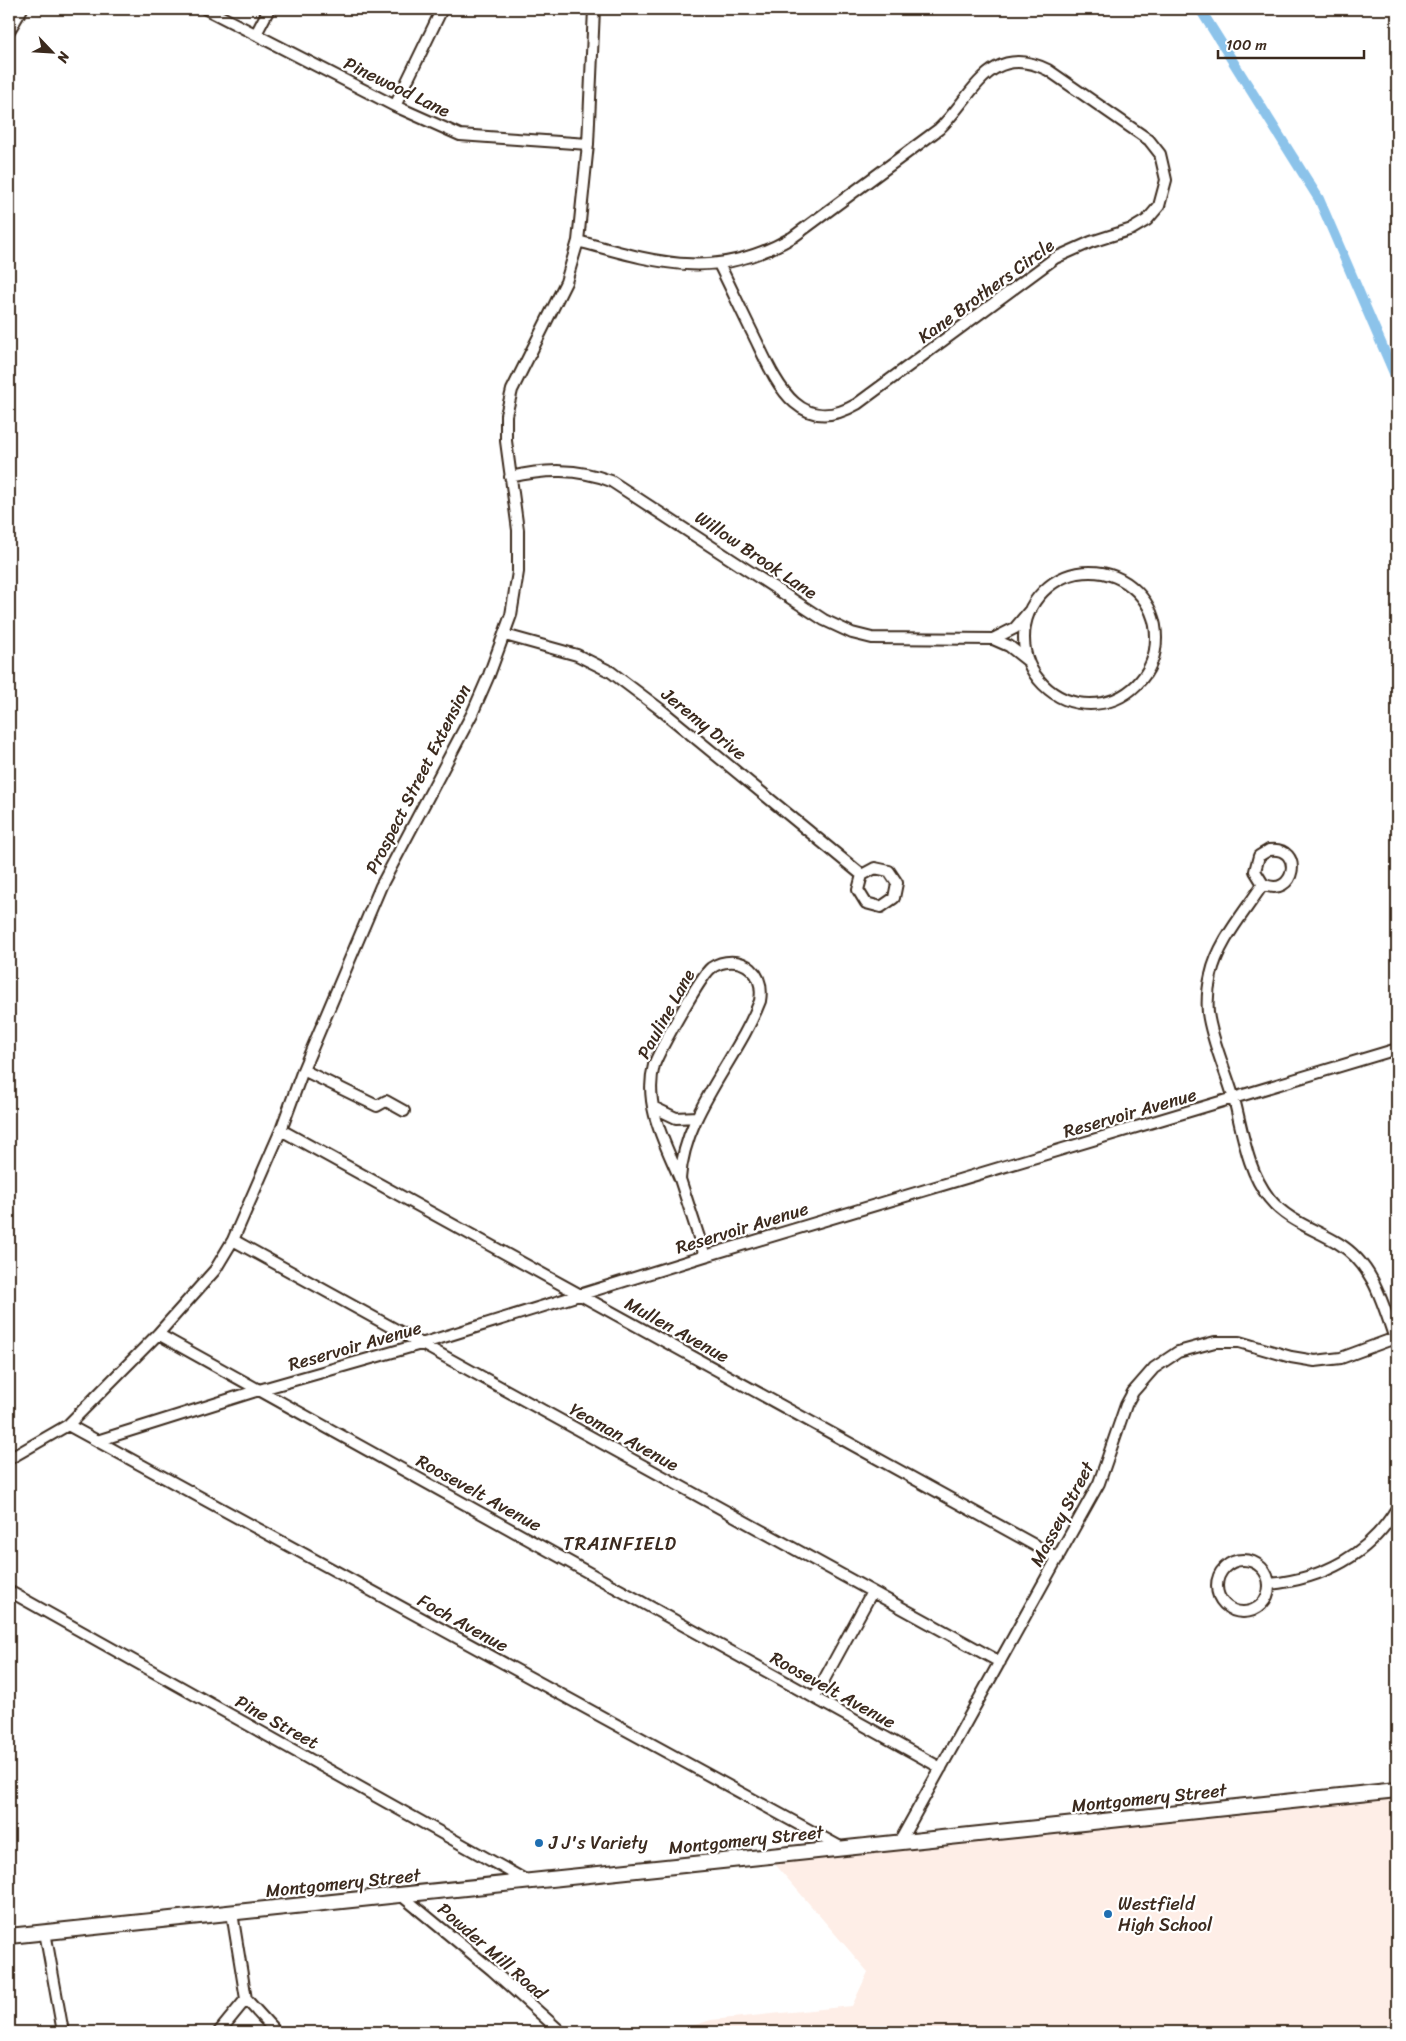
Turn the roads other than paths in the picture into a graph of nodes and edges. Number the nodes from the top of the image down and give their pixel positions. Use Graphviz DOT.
graph roads {
  1 [pos="22,9"];
  2 [pos="206,9"];
  3 [pos="269,9"];
  4 [pos="442,9"];
  5 [pos="594,9"];
  6 [pos="9,31"];
  7 [pos="256,34"];
  8 [pos="395,106"];
  9 [pos="588,144"];
  10 [pos="578,242"];
  11 [pos="719,264"];
  12 [pos="510,477"];
  13 [pos="1031,609"];
  14 [pos="505,635"];
  15 [pos="993,639"];
  16 [pos="1028,662"];
  17 [pos="862,876"];
  18 [pos="1263,884"];
  19 [pos="1397,1049"];
  20 [pos="302,1070"];
  21 [pos="1234,1099"];
  22 [pos="653,1107"];
  23 [pos="404,1111"];
  24 [pos="697,1118"];
  25 [pos="281,1130"];
  26 [pos="680,1179"];
  27 [pos="233,1240"];
  28 [pos="705,1256"];
  29 [pos="581,1295"];
  30 [pos="158,1334"];
  31 [pos="1396,1342"];
  32 [pos="421,1344"];
  33 [pos="259,1390"];
  34 [pos="68,1425"];
  35 [pos="97,1441"];
  36 [pos="9,1459"];
  37 [pos="1397,1508"];
  38 [pos="1058,1558"];
  39 [pos="1269,1584"];
  40 [pos="9,1591"];
  41 [pos="872,1592"];
  42 [pos="1000,1662"];
  43 [pos="814,1698"];
  44 [pos="940,1768"];
  45 [pos="1397,1790"];
  46 [pos="899,1843"];
  47 [pos="842,1849"];
  48 [pos="529,1882"];
  49 [pos="402,1896"];
  50 [pos="232,1913"];
  51 [pos="45,1932"];
  52 [pos="9,1936"];
  53 [pos="246,1999"];
  54 [pos="63,2032"];
  55 [pos="219,2032"];
  56 [pos="276,2032"];
  57 [pos="561,2032"];
  1 -- 6 [label="street"];
  2 -- 7 [label="street, Pinewood Lane"];
  3 -- 7 [label="street"];
  4 -- 8 [label="street"];
  5 -- 9 [label="street, Prospect Street Extension"];
  7 -- 8 [label="street, Pinewood Lane"];
  8 -- 9 [label="street, Pinewood Lane"];
  9 -- 10 [label="street, Prospect Street Extension"];
  10 -- 11 [label="street, Kane Brothers Circle"];
  10 -- 12 [label="street, Prospect Street Extension"];
  11 -- 11 [label="street, Kane Brothers Circle"];
  12 -- 14 [label="street, Prospect Street Extension"];
  12 -- 15 [label="street, Willow Brook Lane"];
  13 -- 15 [label="street"];
  13 -- 16 [label="street"];
  13 -- 16 [label="street"];
  14 -- 17 [label="street, Jeremy Drive"];
  14 -- 20 [label="street, Prospect Street Extension"];
  15 -- 16 [label="street"];
  18 -- 21 [label="street"];
  19 -- 21 [label="street, Reservoir Avenue"];
  20 -- 23 [label="street"];
  20 -- 25 [label="street, Prospect Street Extension"];
  21 -- 28 [label="street, Reservoir Avenue"];
  21 -- 31 [label="street"];
  22 -- 24 [label="street"];
  22 -- 24 [label="street, Pauline Lane"];
  22 -- 26 [label="street, Pauline Lane"];
  24 -- 26 [label="street, Pauline Lane"];
  25 -- 27 [label="street, Prospect Street Extension"];
  25 -- 29 [label="street, Mullen Avenue"];
  26 -- 28 [label="street, Pauline Lane"];
  27 -- 30 [label="street, Prospect Street Extension"];
  27 -- 32 [label="street, Yeoman Avenue"];
  28 -- 29 [label="street, Reservoir Avenue"];
  29 -- 32 [label="street, Reservoir Avenue"];
  29 -- 38 [label="street, Mullen Avenue"];
  30 -- 33 [label="street, Roosevelt Avenue"];
  30 -- 34 [label="street, Prospect Street Extension"];
  31 -- 38 [label="street, Massey Street"];
  32 -- 33 [label="street, Reservoir Avenue"];
  32 -- 41 [label="street, Yeoman Avenue"];
  33 -- 35 [label="street, Reservoir Avenue"];
  33 -- 43 [label="street, Roosevelt Avenue"];
  34 -- 35 [label="street, Foch Avenue"];
  34 -- 36 [label="street, Prospect Street Extension"];
  35 -- 47 [label="street, Foch Avenue"];
  37 -- 39 [label="street"];
  38 -- 42 [label="street, Massey Street"];
  39 -- 39 [label="street"];
  40 -- 48 [label="street, Pine Street"];
  41 -- 42 [label="street, Yeoman Avenue"];
  41 -- 43 [label="street"];
  42 -- 44 [label="street, Massey Street"];
  43 -- 44 [label="street, Roosevelt Avenue"];
  44 -- 46 [label="street, Massey Street"];
  45 -- 46 [label="main road, Montgomery Street"];
  46 -- 47 [label="main road, Montgomery Street"];
  47 -- 48 [label="main road, Montgomery Street"];
  48 -- 49 [label="main road, Montgomery Street"];
  49 -- 50 [label="main road, Montgomery Street"];
  49 -- 57 [label="street, Powder Mill Road"];
  50 -- 51 [label="main road, Montgomery Street"];
  50 -- 53 [label="street"];
  51 -- 52 [label="main road, Montgomery Street"];
  51 -- 54 [label="street"];
  53 -- 55 [label="street"];
  53 -- 56 [label="street"];
}
